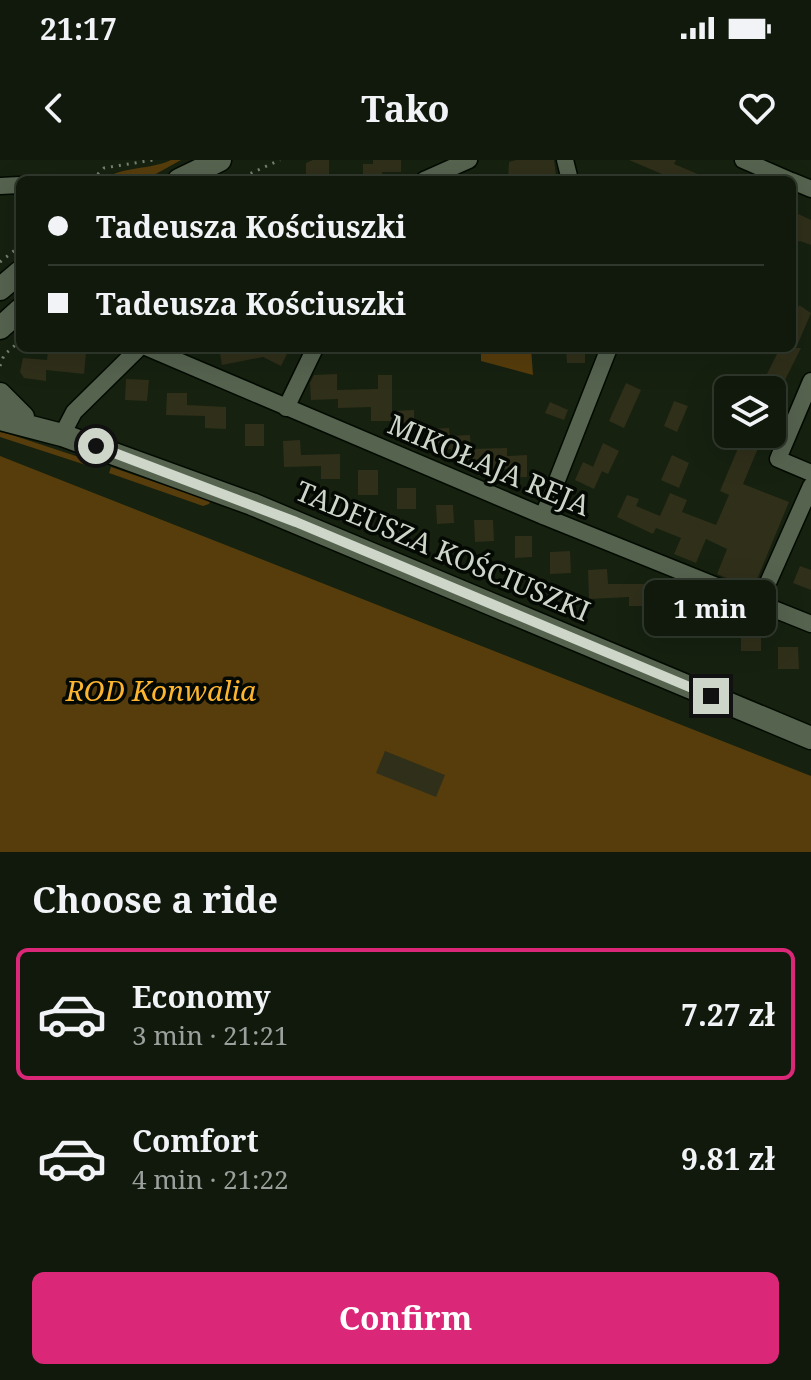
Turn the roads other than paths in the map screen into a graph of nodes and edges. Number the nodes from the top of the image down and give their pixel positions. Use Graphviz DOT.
graph roads {
  1 [pos="220,160"];
  2 [pos="469,160"];
  3 [pos="743,160"];
  4 [pos="187,176"];
  5 [pos="433,176"];
  6 [pos="780,176"];
  7 [pos="16,275"];
  8 [pos="0,289"];
  9 [pos="16,314"];
  10 [pos="0,328"];
  11 [pos="135,352"];
  12 [pos="157,352"];
  13 [pos="313,352"];
  14 [pos="607,352"];
  15 [pos="811,381"];
  16 [pos="0,394"];
  17 [pos="0,405"];
  18 [pos="286,408"];
  19 [pos="805,410"];
  20 [pos="23,417"];
  21 [pos="0,419"];
  22 [pos="55,432"];
  23 [pos="811,473"];
  24 [pos="811,486"];
  25 [pos="543,516"];
  26 [pos="759,603"];
  27 [pos="811,624"];
  28 [pos="811,738"];
  1 -- 4 [label="street"];
  2 -- 5 [label="street"];
  3 -- 6 [label="street"];
  7 -- 8 [label="street"];
  9 -- 10 [label="street"];
  11 -- 22 [label="street"];
  12 -- 18 [label="street, MIKOŁAJA REJA"];
  13 -- 18 [label="street"];
  14 -- 25 [label="street"];
  15 -- 19 [label="street"];
  16 -- 20 [label="street"];
  17 -- 20 [label="street, TADEUSZA KOŚCIUSZKI"];
  18 -- 25 [label="street, MIKOŁAJA REJA"];
  19 -- 23 [label="street"];
  20 -- 22 [label="street, TADEUSZA KOŚCIUSZKI"];
  21 -- 22 [label="street, TADEUSZA KOŚCIUSZKI"];
  22 -- 28 [label="street, TADEUSZA KOŚCIUSZKI"];
  24 -- 26 [label="street"];
  25 -- 26 [label="street, MIKOŁAJA REJA"];
  26 -- 27 [label="street, MIKOŁAJA REJA"];
}
